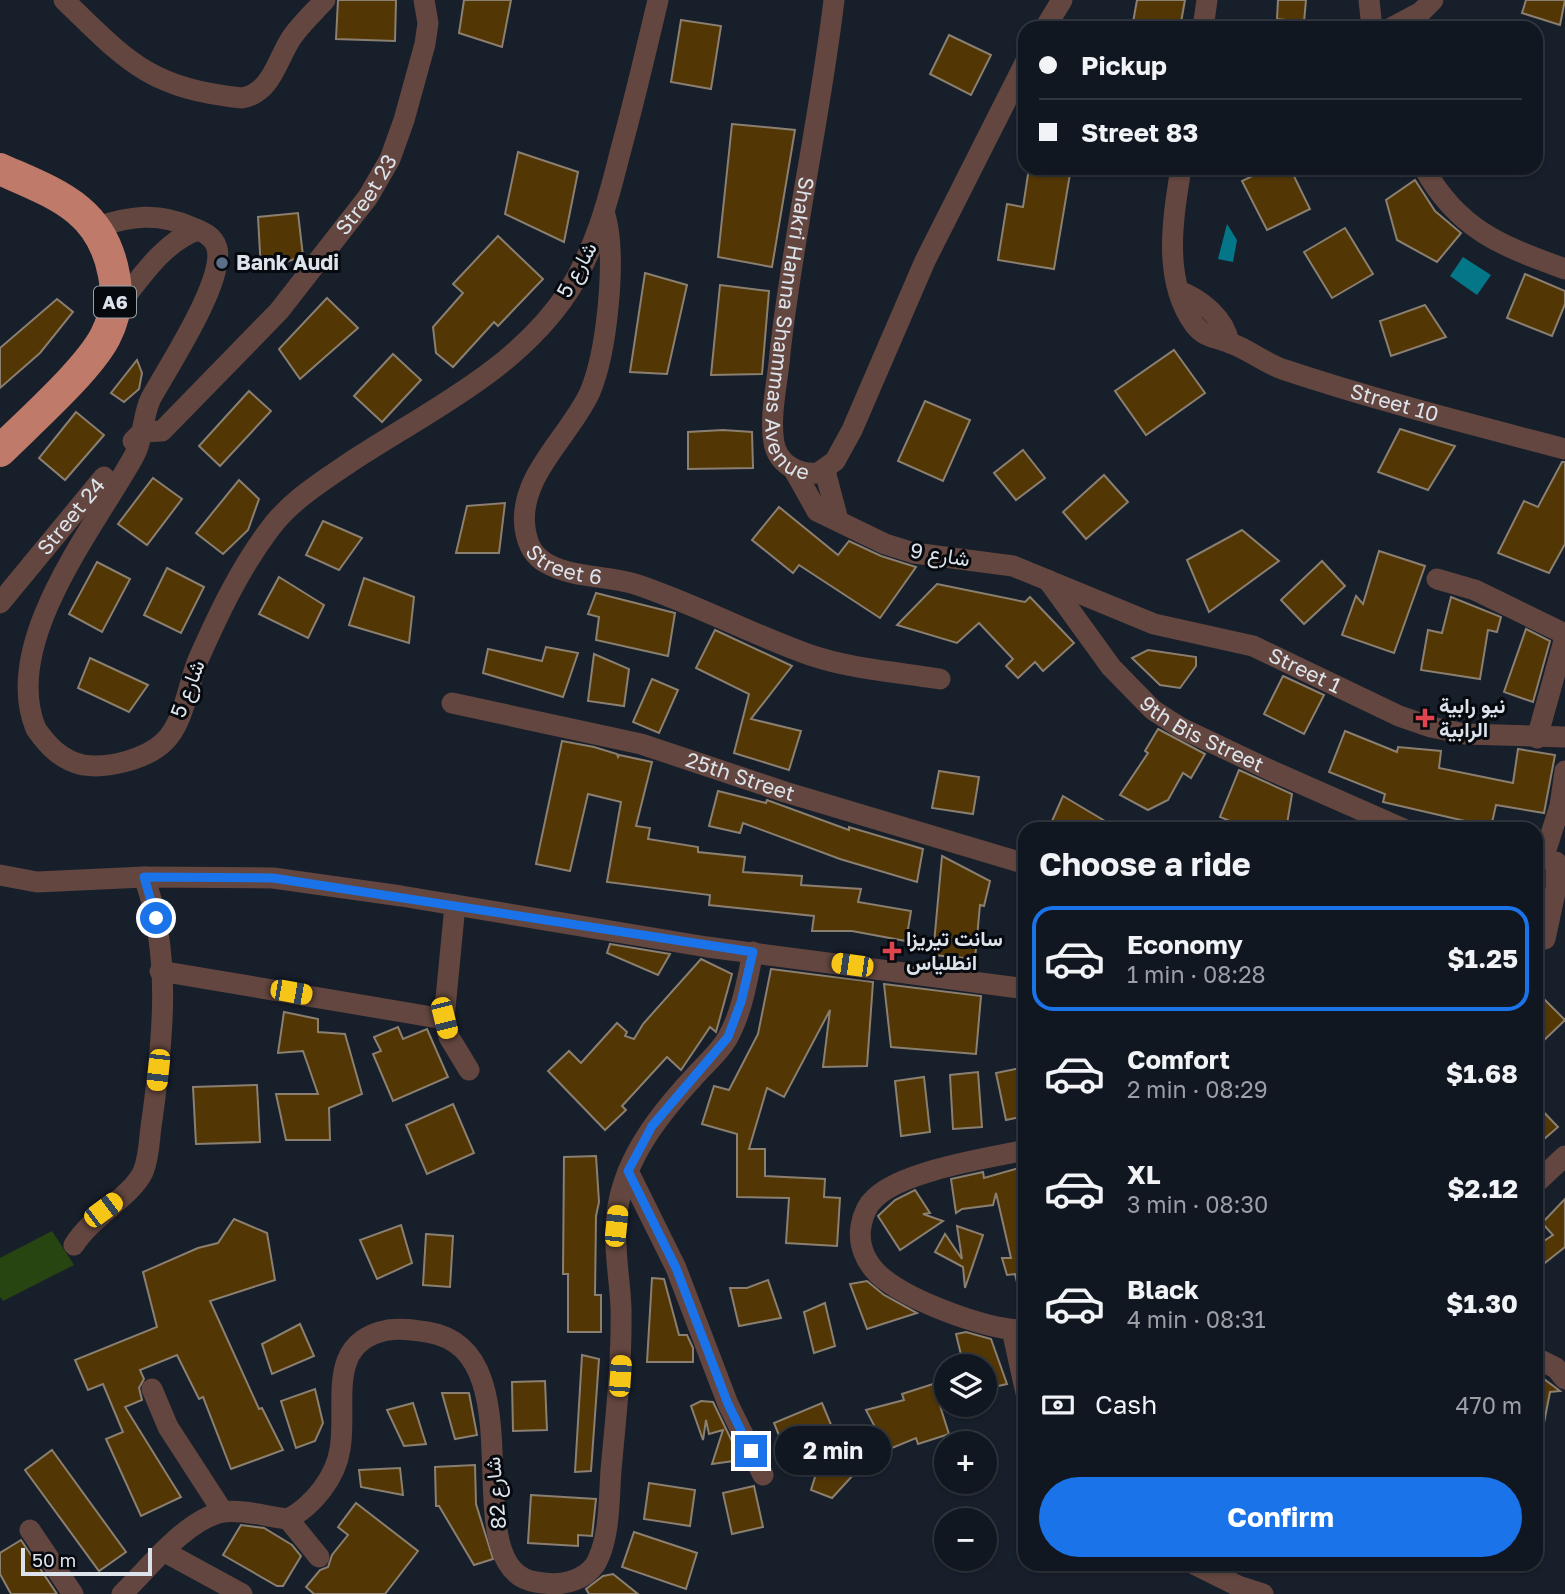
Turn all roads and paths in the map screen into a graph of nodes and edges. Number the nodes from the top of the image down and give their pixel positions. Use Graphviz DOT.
graph roads {
  1 [pos="64,0"];
  2 [pos="325,0"];
  3 [pos="424,0"];
  4 [pos="658,0"];
  5 [pos="834,0"];
  6 [pos="1062,0"];
  7 [pos="1207,0"];
  8 [pos="1369,0"];
  9 [pos="1427,8"];
  10 [pos="1049,21"];
  11 [pos="1204,21"];
  12 [pos="1371,21"];
  13 [pos="1404,21"];
  14 [pos="1018,77"];
  15 [pos="0,169"];
  16 [pos="1180,175"];
  17 [pos="1428,175"];
  18 [pos="15,183"];
  19 [pos="604,213"];
  20 [pos="97,226"];
  21 [pos="198,230"];
  22 [pos="1565,269"];
  23 [pos="115,310"];
  24 [pos="142,432"];
  25 [pos="1565,449"];
  26 [pos="0,451"];
  27 [pos="794,470"];
  28 [pos="825,471"];
  29 [pos="838,520"];
  30 [pos="1047,578"];
  31 [pos="1437,579"];
  32 [pos="0,603"];
  33 [pos="1565,636"];
  34 [pos="940,679"];
  35 [pos="452,703"];
  36 [pos="1565,737"];
  37 [pos="1537,738"];
  38 [pos="1565,756"];
  39 [pos="1565,771"];
  40 [pos="1388,822"];
  41 [pos="1550,861"];
  42 [pos="1018,862"];
  43 [pos="0,875"];
  44 [pos="144,877"];
  45 [pos="455,905"];
  46 [pos="1545,939"];
  47 [pos="753,952"];
  48 [pos="160,971"];
  49 [pos="1018,988"];
  50 [pos="444,1018"];
  51 [pos="469,1070"];
  52 [pos="1018,1152"];
  53 [pos="1565,1156"];
  54 [pos="628,1171"];
  55 [pos="1543,1176"];
  56 [pos="74,1245"];
  57 [pos="1018,1330"];
  58 [pos="1543,1362"];
  59 [pos="1565,1379"];
  60 [pos="152,1389"];
  61 [pos="763,1475"];
  62 [pos="223,1513"];
  63 [pos="288,1520"];
  64 [pos="30,1530"];
  65 [pos="165,1552"];
  66 [pos="319,1558"];
  67 [pos="1208,1571"];
  68 [pos="73,1594"];
  69 [pos="122,1594"];
  70 [pos="242,1594"];
  71 [pos="1264,1594"];
  1 -- 2 [label="street"];
  3 -- 24 [label="street, Street 23"];
  4 -- 19 [label="street, شارع 5"];
  5 -- 27 [label="street, Shakri Hanna Shammas Avenue"];
  6 -- 10 [label="street"];
  7 -- 11 [label="street"];
  8 -- 12 [label="street"];
  9 -- 13 [label="street"];
  14 -- 28 [label="street, Shakri Hanna Shammas Avenue"];
  15 -- 18 [label="highway, A6"];
  16 -- 25 [label="street, Street 10"];
  17 -- 22 [label="street"];
  18 -- 20 [label="highway, A6"];
  19 -- 24 [label="street, شارع 5"];
  19 -- 34 [label="street, Street 6"];
  20 -- 21 [label="street"];
  20 -- 23 [label="highway, A6"];
  21 -- 23 [label="street"];
  21 -- 24 [label="street, شارع 5"];
  23 -- 26 [label="highway, A6"];
  24 -- 32 [label="street, Street 24"];
  27 -- 28 [label="street, Shakri Hanna Shammas Avenue"];
  27 -- 29 [label="street, شارع 9"];
  28 -- 29 [label="street"];
  29 -- 30 [label="street, شارع 9"];
  30 -- 37 [label="street, Street 1"];
  30 -- 40 [label="street, 9th Bis Street"];
  31 -- 33 [label="street"];
  33 -- 37 [label="street"];
  35 -- 42 [label="street, 25th Street"];
  36 -- 37 [label="street, Street 1"];
  36 -- 38 [label="street"];
  39 -- 41 [label="street"];
  41 -- 46 [label="street"];
  43 -- 44 [label="street"];
  44 -- 45 [label="street"];
  44 -- 48 [label="street"];
  45 -- 47 [label="street"];
  45 -- 50 [label="street"];
  47 -- 49 [label="street"];
  47 -- 54 [label="street, شارع 82"];
  48 -- 50 [label="street"];
  48 -- 56 [label="street"];
  50 -- 51 [label="street"];
  52 -- 57 [label="street"];
  53 -- 55 [label="street"];
  54 -- 61 [label="street"];
  54 -- 63 [label="street, شارع 82"];
  58 -- 59 [label="street"];
  60 -- 62 [label="street"];
  62 -- 63 [label="street"];
  62 -- 65 [label="street"];
  63 -- 66 [label="street"];
  64 -- 68 [label="street"];
  65 -- 69 [label="street"];
  65 -- 70 [label="street"];
  67 -- 71 [label="street"];
}
